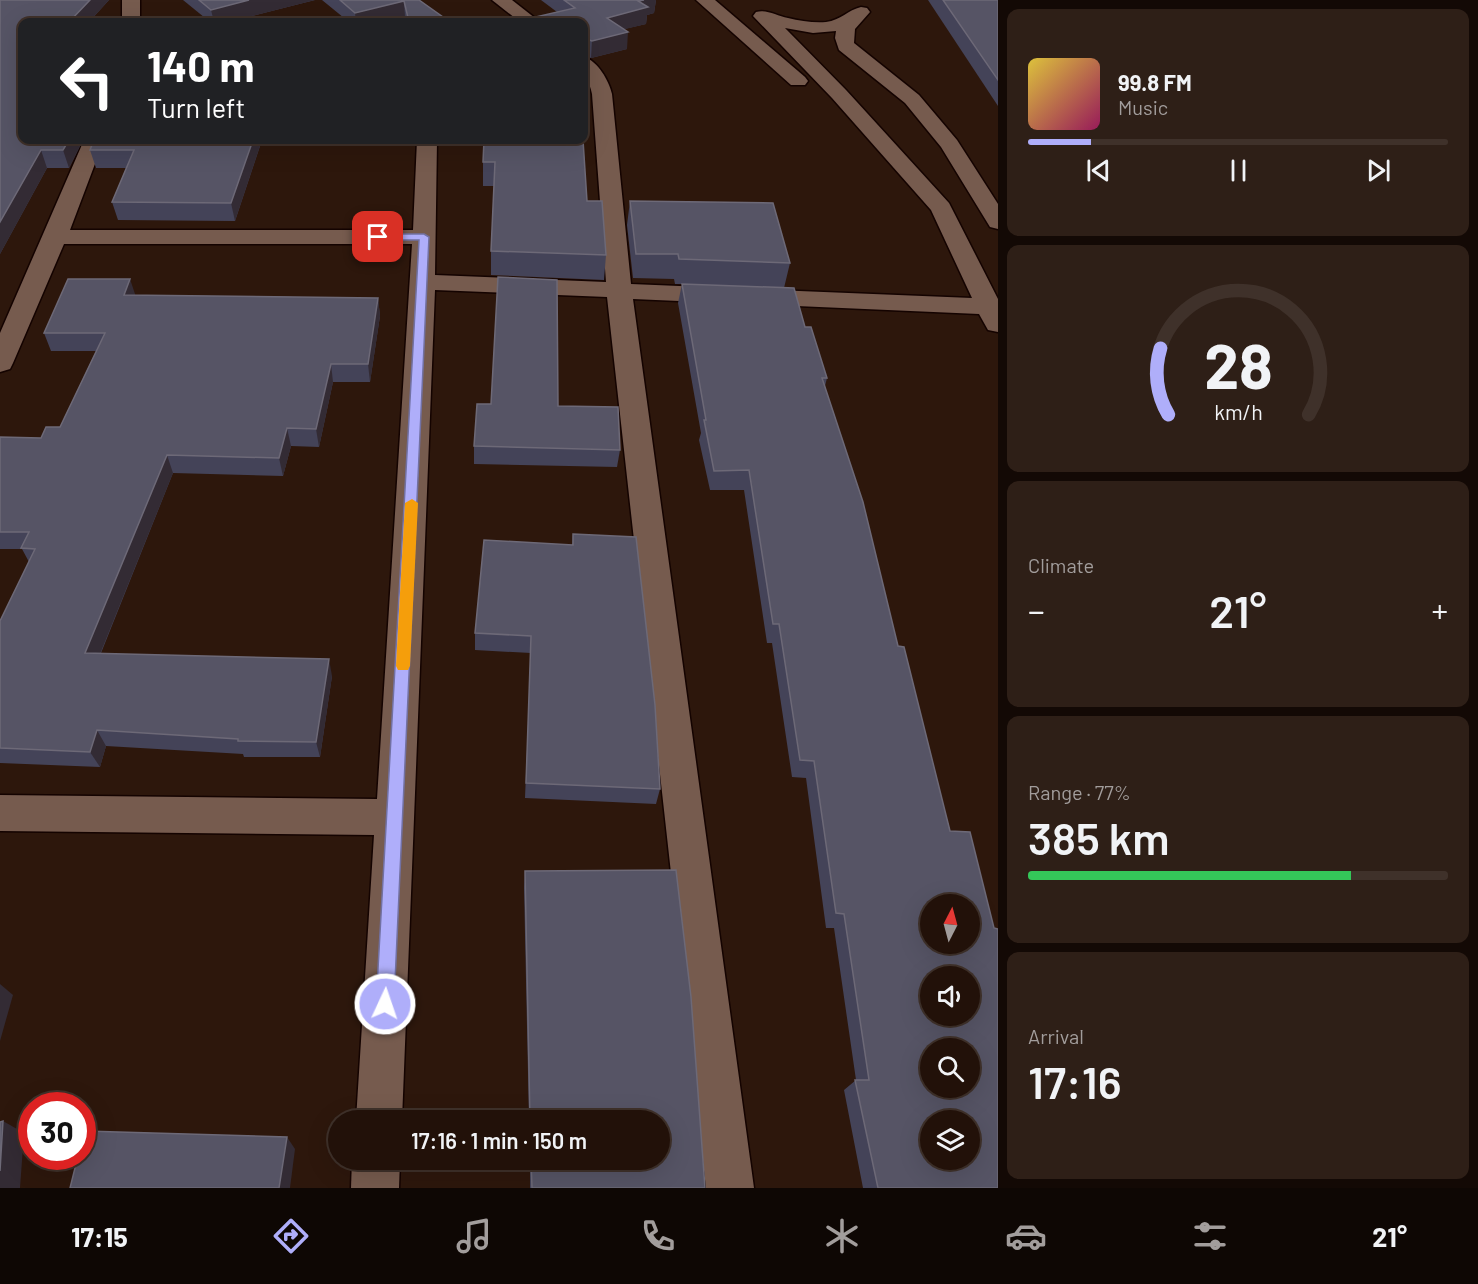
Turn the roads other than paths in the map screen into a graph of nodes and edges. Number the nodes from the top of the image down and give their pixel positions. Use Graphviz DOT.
graph roads {
  1 [pos="132,0"];
  2 [pos="501,0"];
  3 [pos="705,0"];
  4 [pos="855,10"];
  5 [pos="131,18"];
  6 [pos="526,18"];
  7 [pos="588,68"];
  8 [pos="92,144"];
  9 [pos="428,144"];
  10 [pos="941,208"];
  11 [pos="998,222"];
  12 [pos="55,237"];
  13 [pos="424,237"];
  14 [pos="423,282"];
  15 [pos="619,291"];
  16 [pos="995,313"];
  17 [pos="0,363"];
  18 [pos="0,813"];
  19 [pos="395,817"];
  20 [pos="380,1110"];
  21 [pos="376,1170"];
  22 [pos="375,1188"];
  23 [pos="730,1188"];
  1 -- 5 [label="street"];
  2 -- 6 [label="street"];
  3 -- 10 [label="street"];
  4 -- 10 [label="street"];
  4 -- 11 [label="street"];
  7 -- 15 [label="street"];
  8 -- 12 [label="street"];
  9 -- 13 [label="street"];
  10 -- 16 [label="street"];
  12 -- 13 [label="street"];
  12 -- 17 [label="street"];
  13 -- 14 [label="street"];
  14 -- 15 [label="street"];
  14 -- 19 [label="street"];
  15 -- 16 [label="street"];
  15 -- 23 [label="street"];
  18 -- 19 [label="street"];
  19 -- 20 [label="street"];
  21 -- 22 [label="street"];
}
